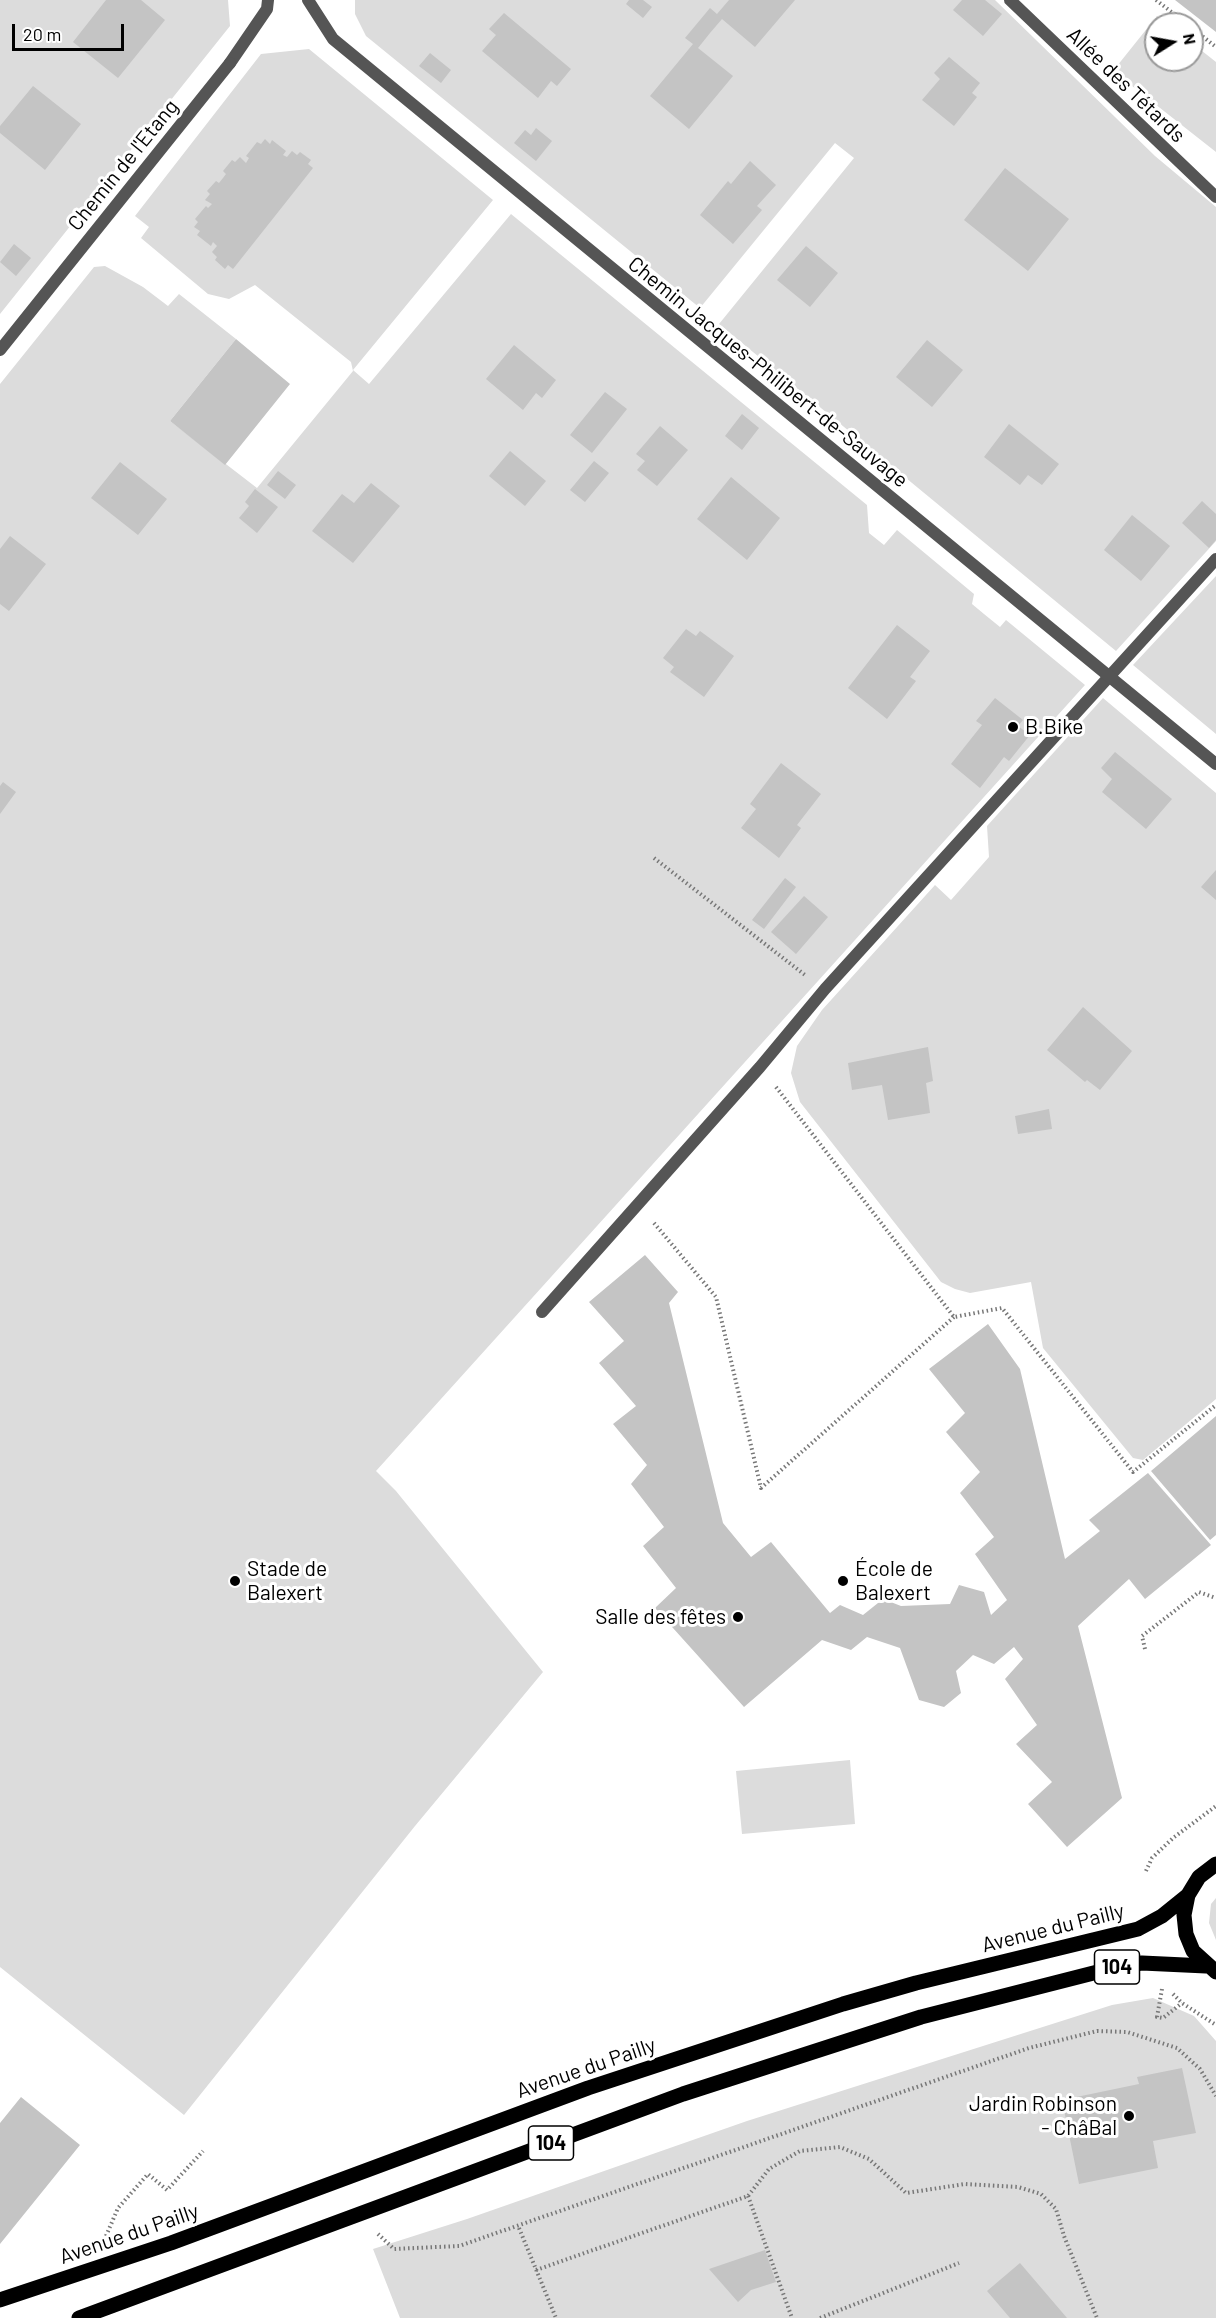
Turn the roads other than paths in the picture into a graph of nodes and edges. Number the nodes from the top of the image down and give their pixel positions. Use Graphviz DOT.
graph roads {
  1 [pos="268,0"];
  2 [pos="308,0"];
  3 [pos="1010,0"];
  4 [pos="1216,197"];
  5 [pos="0,350"];
  6 [pos="1216,558"];
  7 [pos="1109,675"];
  8 [pos="1216,764"];
  9 [pos="542,1312"];
  10 [pos="1216,1864"];
  11 [pos="1188,1895"];
  12 [pos="1211,1969"];
  13 [pos="0,2300"];
  14 [pos="79,2318"];
  1 -- 5 [label="street, Chemin de l'Etang"];
  2 -- 7 [label="street, Chemin Jacques-Philibert-de-Sauvage"];
  3 -- 4 [label="street, Allée des Tétards"];
  6 -- 7 [label="street"];
  7 -- 8 [label="street, Chemin Jacques-Philibert-de-Sauvage"];
  7 -- 9 [label="street"];
  10 -- 11 [label="main road, Avenue du Pailly"];
  11 -- 12 [label="main road"];
  11 -- 13 [label="main road, Avenue du Pailly / 104"];
  12 -- 14 [label="main road, 104"];
}
